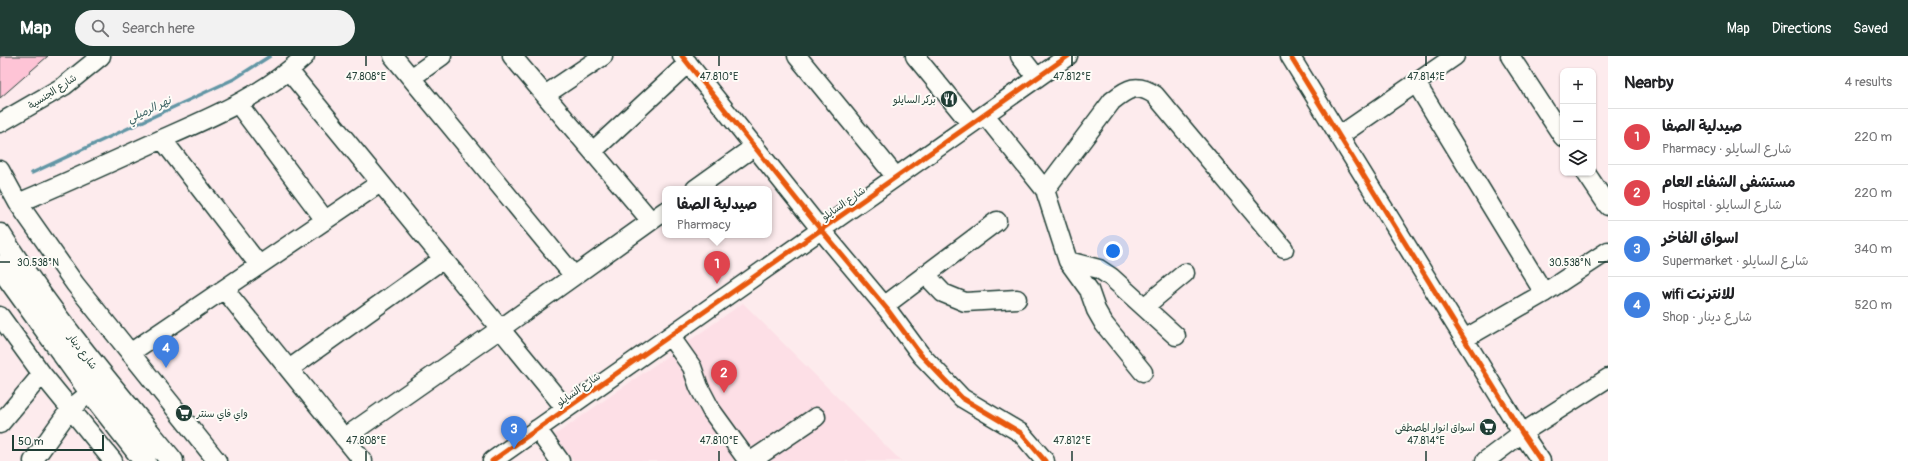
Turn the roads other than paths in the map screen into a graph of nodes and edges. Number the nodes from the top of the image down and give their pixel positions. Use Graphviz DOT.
graph roads {
  1 [pos="101,56"];
  2 [pos="305,56"];
  3 [pos="393,56"];
  4 [pos="442,56"];
  5 [pos="512,56"];
  6 [pos="603,56"];
  7 [pos="797,56"];
  8 [pos="915,56"];
  9 [pos="1020,56"];
  10 [pos="1068,56"];
  11 [pos="1290,56"];
  12 [pos="1455,56"];
  13 [pos="1510,56"];
  14 [pos="685,60"];
  15 [pos="289,72"];
  16 [pos="411,78"];
  17 [pos="1037,78"];
  18 [pos="1416,83"];
  19 [pos="545,95"];
  20 [pos="239,104"];
  21 [pos="978,119"];
  22 [pos="0,123"];
  23 [pos="1560,133"];
  24 [pos="1339,136"];
  25 [pos="162,139"];
  26 [pos="755,146"];
  27 [pos="592,151"];
  28 [pos="0,170"];
  29 [pos="1588,176"];
  30 [pos="896,177"];
  31 [pos="380,183"];
  32 [pos="699,186"];
  33 [pos="1045,190"];
  34 [pos="18,203"];
  35 [pos="1608,206"];
  36 [pos="658,216"];
  37 [pos="325,220"];
  38 [pos="997,221"];
  39 [pos="821,230"];
  40 [pos="0,235"];
  41 [pos="1284,249"];
  42 [pos="1608,250"];
  43 [pos="443,259"];
  44 [pos="1068,261"];
  45 [pos="259,265"];
  46 [pos="0,266"];
  47 [pos="1185,273"];
  48 [pos="925,274"];
  49 [pos="574,276"];
  50 [pos="224,289"];
  51 [pos="1544,294"];
  52 [pos="1017,299"];
  53 [pos="884,306"];
  54 [pos="1144,307"];
  55 [pos="0,316"];
  56 [pos="500,329"];
  57 [pos="670,336"];
  58 [pos="1176,336"];
  59 [pos="1464,339"];
  60 [pos="130,353"];
  61 [pos="288,369"];
  62 [pos="1143,372"];
  63 [pos="42,374"];
  64 [pos="1608,379"];
  65 [pos="91,392"];
  66 [pos="70,409"];
  67 [pos="566,409"];
  68 [pos="816,417"];
  69 [pos="0,424"];
  70 [pos="537,429"];
  71 [pos="1522,433"];
  72 [pos="344,438"];
  73 [pos="33,461"];
  74 [pos="113,461"];
  75 [pos="145,461"];
  76 [pos="172,461"];
  77 [pos="217,461"];
  78 [pos="363,461"];
  79 [pos="492,461"];
  80 [pos="560,461"];
  81 [pos="748,461"];
  82 [pos="751,461"];
  83 [pos="1045,461"];
  84 [pos="1485,461"];
  85 [pos="1541,461"];
  1 -- 22 [label="street, شارع الجنسية"];
  2 -- 15 [label="street"];
  3 -- 16 [label="street"];
  4 -- 16 [label="street"];
  5 -- 19 [label="street"];
  6 -- 19 [label="street"];
  7 -- 30 [label="street"];
  8 -- 21 [label="street"];
  9 -- 17 [label="street"];
  10 -- 17 [label="street, شارع السايلو"];
  11 -- 24 [label="street"];
  12 -- 18 [label="street"];
  13 -- 23 [label="street"];
  14 -- 26 [label="street"];
  14 -- 27 [label="street"];
  15 -- 20 [label="street"];
  15 -- 31 [label="street"];
  16 -- 49 [label="street"];
  17 -- 21 [label="street, شارع السايلو"];
  18 -- 24 [label="street"];
  18 -- 51 [label="street"];
  19 -- 27 [label="street"];
  20 -- 25 [label="street"];
  20 -- 37 [label="street"];
  21 -- 30 [label="street, شارع السايلو"];
  21 -- 33 [label="street"];
  24 -- 59 [label="street"];
  25 -- 34 [label="street"];
  25 -- 45 [label="street"];
  26 -- 32 [label="street"];
  26 -- 39 [label="street"];
  27 -- 36 [label="street"];
  28 -- 34 [label="street"];
  29 -- 35 [label="street"];
  30 -- 39 [label="street, شارع السايلو"];
  31 -- 37 [label="street"];
  31 -- 43 [label="street"];
  33 -- 41 [label="street"];
  33 -- 44 [label="street"];
  34 -- 60 [label="street"];
  36 -- 49 [label="street"];
  37 -- 45 [label="street"];
  38 -- 48 [label="street"];
  39 -- 53 [label="street"];
  39 -- 57 [label="street, شارع السايلو"];
  40 -- 76 [label="main road, شارع دينار"];
  42 -- 51 [label="street"];
  43 -- 56 [label="street"];
  43 -- 61 [label="street"];
  44 -- 54 [label="street"];
  44 -- 62 [label="street"];
  45 -- 50 [label="street"];
  46 -- 65 [label="main road, شارع دينار"];
  47 -- 54 [label="street"];
  48 -- 52 [label="street"];
  48 -- 53 [label="street"];
  49 -- 56 [label="street"];
  50 -- 60 [label="street"];
  50 -- 61 [label="street"];
  51 -- 59 [label="street"];
  53 -- 83 [label="street"];
  54 -- 58 [label="street"];
  55 -- 63 [label="street"];
  56 -- 67 [label="street"];
  56 -- 72 [label="street"];
  57 -- 67 [label="street, شارع السايلو"];
  57 -- 81 [label="street"];
  59 -- 71 [label="street"];
  60 -- 77 [label="street"];
  61 -- 72 [label="street"];
  63 -- 66 [label="street"];
  63 -- 69 [label="street"];
  64 -- 71 [label="street"];
  65 -- 66 [label="street"];
  65 -- 75 [label="main road, شارع دينار"];
  66 -- 73 [label="street"];
  66 -- 74 [label="street"];
  67 -- 70 [label="street, شارع السايلو"];
  68 -- 82 [label="street"];
  70 -- 79 [label="street, شارع السايلو"];
  70 -- 80 [label="street"];
  71 -- 84 [label="street"];
  71 -- 85 [label="street"];
  72 -- 78 [label="street"];
}
